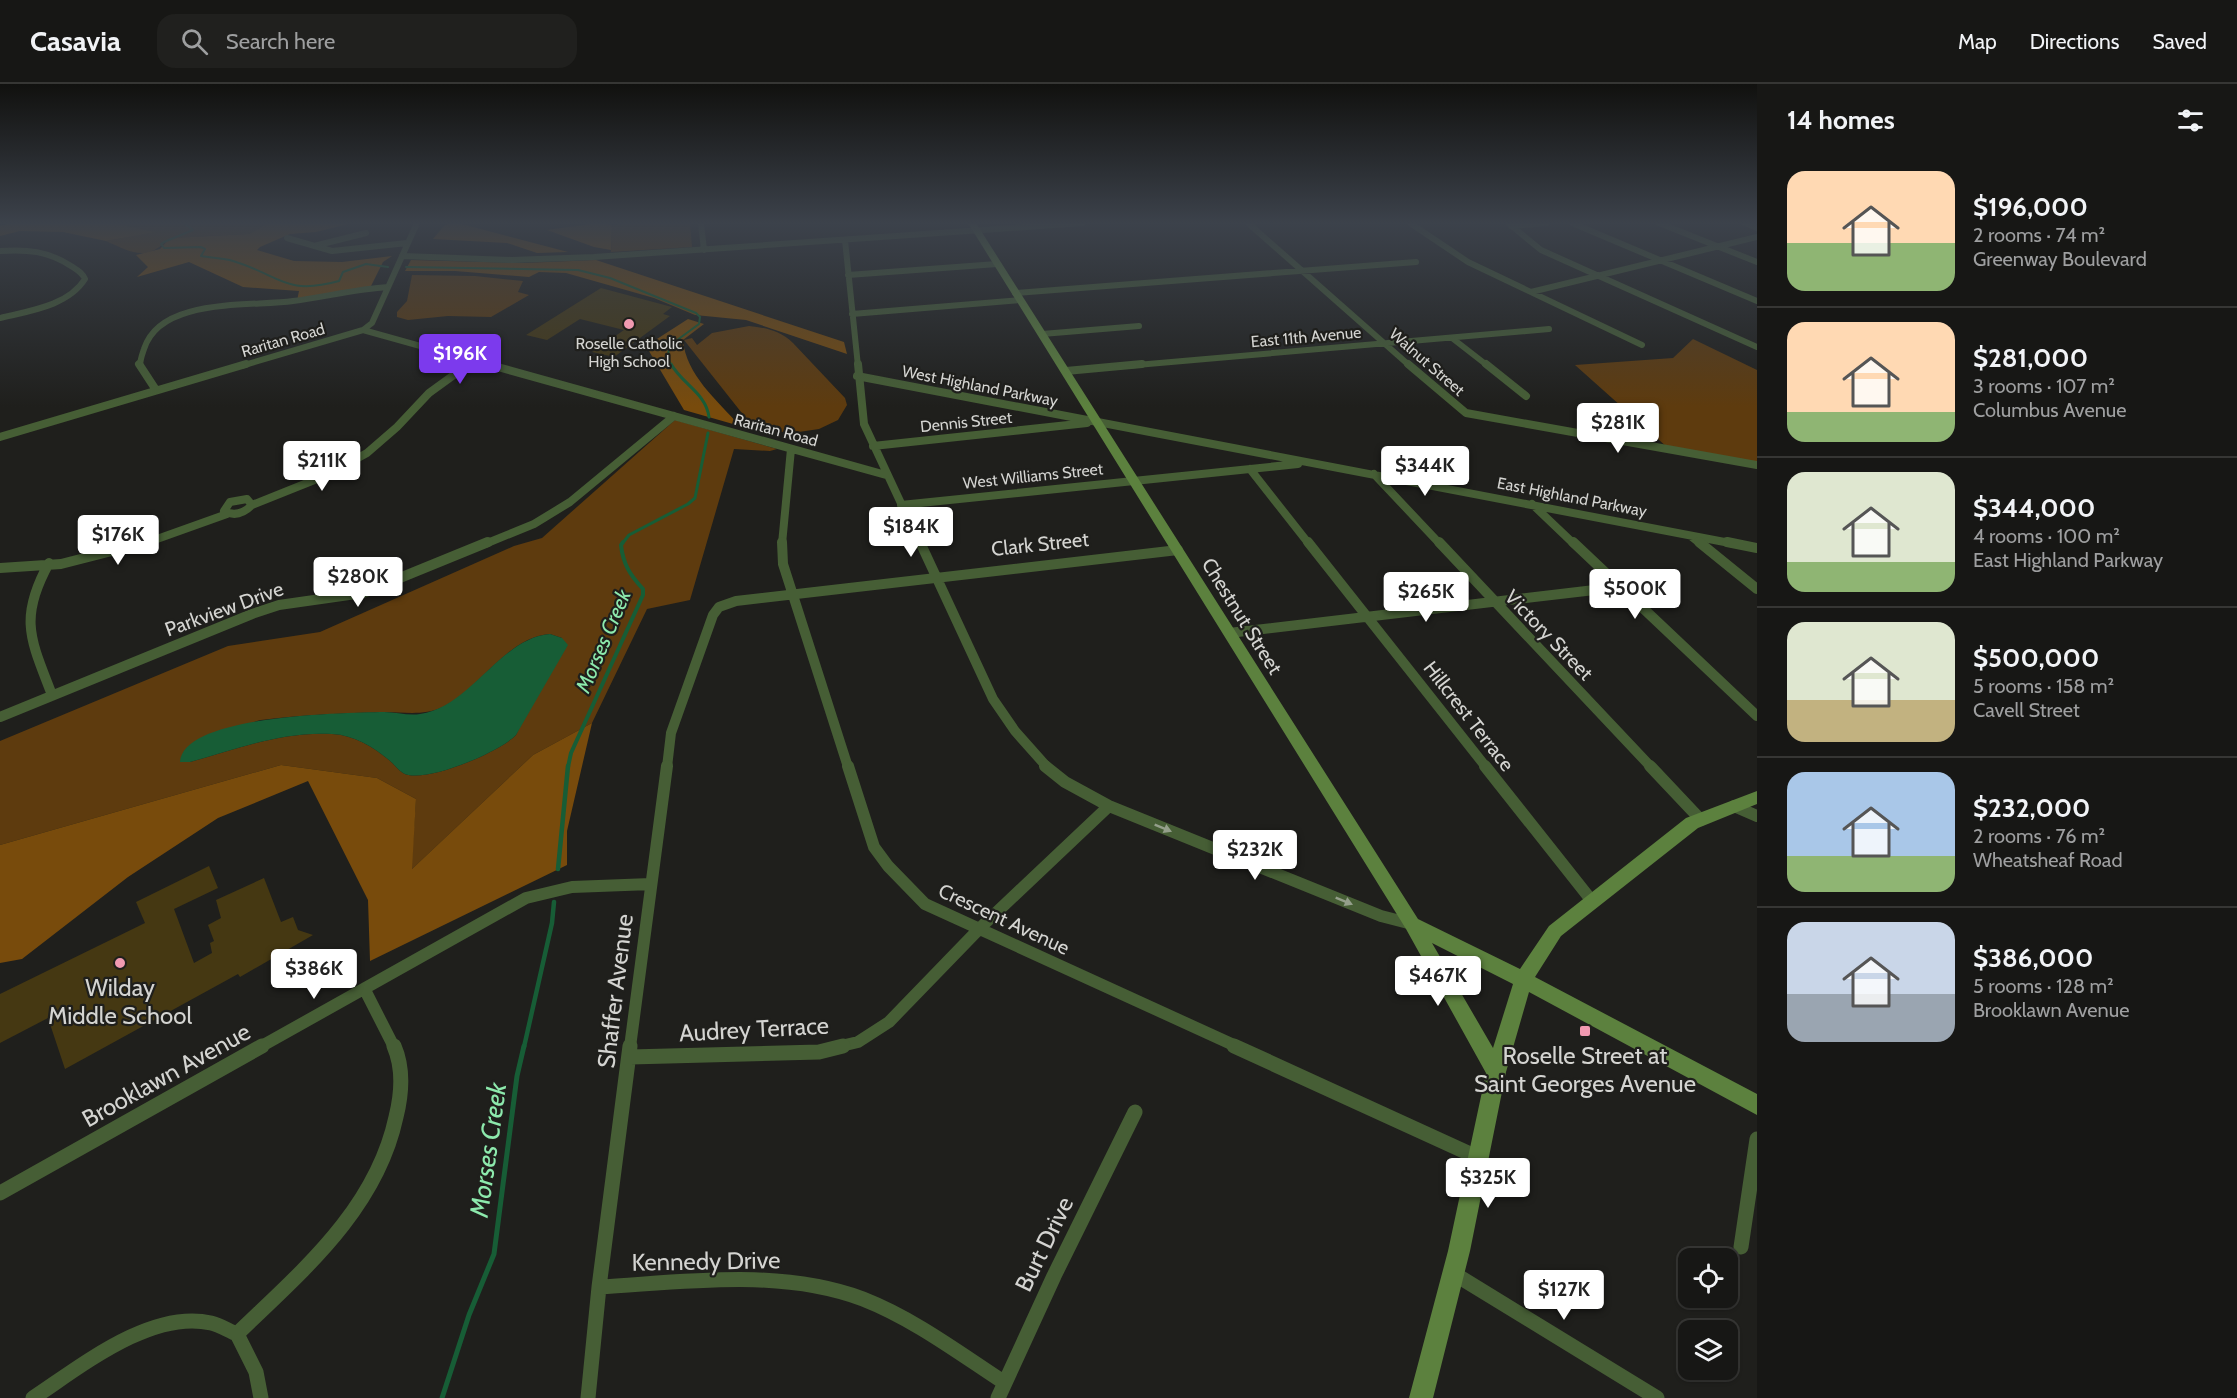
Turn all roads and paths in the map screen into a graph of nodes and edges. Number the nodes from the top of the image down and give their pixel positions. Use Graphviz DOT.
graph roads {
  1 [pos="81,284"];
  2 [pos="849,284"];
  3 [pos="1009,284"];
  4 [pos="1156,284"];
  5 [pos="1317,284"];
  6 [pos="1515,284"];
  7 [pos="1561,284"];
  8 [pos="1618,284"];
  9 [pos="1717,284"];
  10 [pos="388,287"];
  11 [pos="1531,292"];
  12 [pos="1017,297"];
  13 [pos="1757,301"];
  14 [pos="852,314"];
  15 [pos="1,317"];
  16 [pos="1138,326"];
  17 [pos="1549,329"];
  18 [pos="363,330"];
  19 [pos="1042,334"];
  20 [pos="1452,338"];
  21 [pos="1385,344"];
  22 [pos="1642,345"];
  23 [pos="1757,347"];
  24 [pos="471,360"];
  25 [pos="1066,371"];
  26 [pos="857,376"];
  27 [pos="156,390"];
  28 [pos="1526,396"];
  29 [pos="674,416"];
  30 [pos="1098,422"];
  31 [pos="0,437"];
  32 [pos="873,446"];
  33 [pos="791,448"];
  34 [pos="1313,462"];
  35 [pos="1757,465"];
  36 [pos="1250,469"];
  37 [pos="1373,474"];
  38 [pos="886,475"];
  39 [pos="1133,481"];
  40 [pos="251,502"];
  41 [pos="1532,504"];
  42 [pos="901,505"];
  43 [pos="225,511"];
  44 [pos="1690,535"];
  45 [pos="1757,548"];
  46 [pos="1178,550"];
  47 [pos="0,561"];
  48 [pos="49,564"];
  49 [pos="0,568"];
  50 [pos="935,577"];
  51 [pos="1620,587"];
  52 [pos="1757,589"];
  53 [pos="792,594"];
  54 [pos="1492,601"];
  55 [pos="728,604"];
  56 [pos="1367,617"];
  57 [pos="1229,633"];
  58 [pos="52,695"];
  59 [pos="1757,716"];
  60 [pos="0,717"];
  61 [pos="1757,797"];
  62 [pos="1109,806"];
  63 [pos="1734,807"];
  64 [pos="1757,816"];
  65 [pos="1701,820"];
  66 [pos="651,884"];
  67 [pos="1592,901"];
  68 [pos="1412,924"];
  69 [pos="980,927"];
  70 [pos="1523,980"];
  71 [pos="365,990"];
  72 [pos="630,1057"];
  73 [pos="1496,1072"];
  74 [pos="1757,1105"];
  75 [pos="1135,1112"];
  76 [pos="1757,1139"];
  77 [pos="1479,1158"];
  78 [pos="0,1193"];
  79 [pos="1742,1247"];
  80 [pos="1453,1273"];
  81 [pos="600,1287"];
  82 [pos="237,1334"];
  83 [pos="1001,1391"];
  84 [pos="33,1398"];
  85 [pos="261,1398"];
  86 [pos="588,1398"];
  87 [pos="1421,1398"];
  88 [pos="1657,1398"];
  1 -- 15 [label="street"];
  2 -- 14 [label="street"];
  3 -- 12 [label="street, Chestnut Street"];
  4 -- 12 [label="street"];
  5 -- 21 [label="street, Walnut Street"];
  6 -- 11 [label="street"];
  7 -- 11 [label="street"];
  8 -- 23 [label="street"];
  9 -- 13 [label="street"];
  10 -- 18 [label="street"];
  10 -- 27 [label="street"];
  11 -- 22 [label="street"];
  12 -- 14 [label="street"];
  12 -- 19 [label="street, Chestnut Street"];
  14 -- 26 [label="street"];
  16 -- 19 [label="street"];
  17 -- 20 [label="street, East 11th Avenue"];
  18 -- 24 [label="street, Raritan Road"];
  18 -- 27 [label="street, Raritan Road"];
  19 -- 25 [label="street, Chestnut Street"];
  20 -- 21 [label="street, East 11th Avenue"];
  20 -- 28 [label="street"];
  21 -- 25 [label="street, East 11th Avenue"];
  21 -- 35 [label="street, Walnut Street"];
  24 -- 29 [label="street, Raritan Road"];
  24 -- 40 [label="street"];
  25 -- 30 [label="street, Chestnut Street"];
  26 -- 30 [label="street, West Highland Parkway"];
  26 -- 32 [label="street"];
  27 -- 31 [label="street, Raritan Road"];
  29 -- 33 [label="street, Raritan Road"];
  29 -- 58 [label="street, Parkview Drive"];
  30 -- 32 [label="street, Dennis Street"];
  30 -- 34 [label="street, East Highland Parkway"];
  30 -- 39 [label="street, Chestnut Street"];
  32 -- 38 [label="street"];
  33 -- 38 [label="street, Raritan Road"];
  33 -- 53 [label="street, Crescent Avenue"];
  34 -- 36 [label="street, West Williams Street"];
  34 -- 37 [label="street, East Highland Parkway"];
  36 -- 39 [label="street, West Williams Street"];
  36 -- 56 [label="street, Hillcrest Terrace"];
  37 -- 41 [label="street, East Highland Parkway"];
  37 -- 54 [label="street, Victory Street"];
  38 -- 42 [label="street"];
  39 -- 42 [label="street, West Williams Street"];
  39 -- 46 [label="street, Chestnut Street"];
  40 -- 43 [label="street"];
  40 -- 43 [label="street"];
  41 -- 44 [label="street, East Highland Parkway"];
  41 -- 51 [label="street"];
  42 -- 50 [label="street"];
  43 -- 48 [label="street"];
  44 -- 45 [label="street, East Highland Parkway"];
  44 -- 52 [label="street"];
  46 -- 50 [label="street, Clark Street"];
  46 -- 57 [label="street, Chestnut Street"];
  47 -- 48 [label="street"];
  48 -- 49 [label="street"];
  48 -- 58 [label="street"];
  50 -- 53 [label="street, Clark Street"];
  50 -- 62 [label="street"];
  51 -- 54 [label="street"];
  51 -- 59 [label="street"];
  53 -- 55 [label="street, Clark Street"];
  53 -- 69 [label="street, Crescent Avenue"];
  54 -- 56 [label="street"];
  54 -- 65 [label="street, Victory Street"];
  55 -- 66 [label="street, Shaffer Avenue"];
  56 -- 57 [label="street"];
  56 -- 67 [label="street, Hillcrest Terrace"];
  57 -- 68 [label="street, Chestnut Street"];
  58 -- 60 [label="street, Parkview Drive"];
  61 -- 63 [label="street"];
  62 -- 68 [label="street, one-way"];
  62 -- 69 [label="street, Audrey Terrace"];
  63 -- 64 [label="street"];
  63 -- 65 [label="street"];
  65 -- 67 [label="street"];
  66 -- 71 [label="street, Brooklawn Avenue"];
  66 -- 72 [label="street, Shaffer Avenue"];
  67 -- 70 [label="street"];
  68 -- 70 [label="street"];
  68 -- 73 [label="street, Chestnut Street"];
  69 -- 72 [label="street, Audrey Terrace"];
  69 -- 77 [label="street, Crescent Avenue"];
  70 -- 73 [label="street"];
  70 -- 74 [label="street"];
  71 -- 78 [label="street, Brooklawn Avenue"];
  71 -- 82 [label="street"];
  72 -- 81 [label="street, Shaffer Avenue"];
  73 -- 77 [label="street"];
  75 -- 83 [label="street, Burt Drive"];
  76 -- 79 [label="street"];
  77 -- 80 [label="street"];
  80 -- 87 [label="street"];
  80 -- 88 [label="street"];
  81 -- 83 [label="street, Kennedy Drive"];
  81 -- 86 [label="street, Shaffer Avenue"];
  82 -- 84 [label="street"];
  82 -- 85 [label="street"];
}
